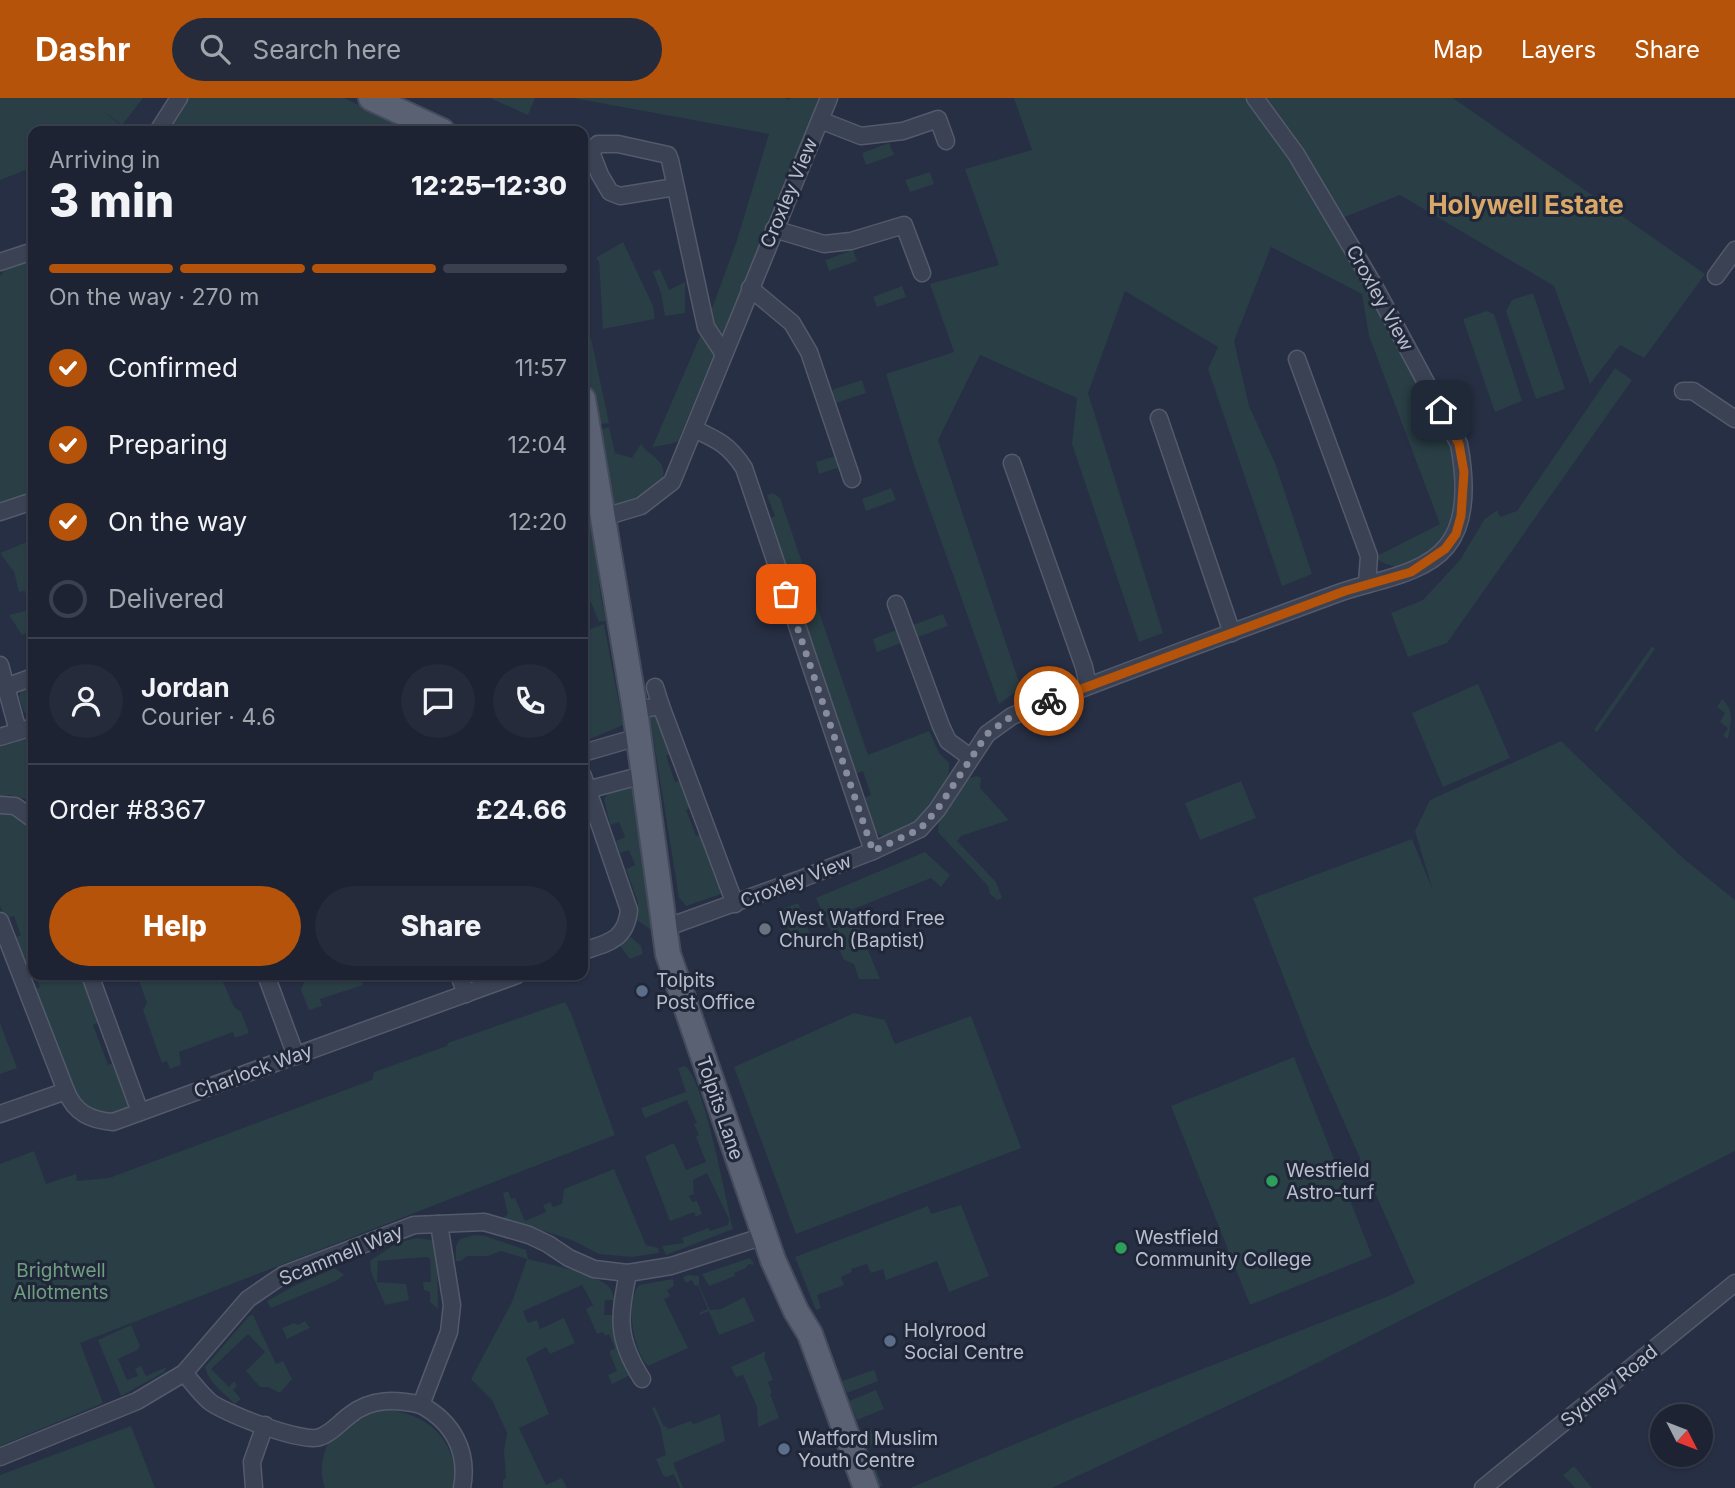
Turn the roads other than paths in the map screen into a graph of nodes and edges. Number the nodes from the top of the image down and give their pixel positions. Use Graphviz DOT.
graph roads {
  1 [pos="179,98"];
  2 [pos="829,98"];
  3 [pos="1255,98"];
  4 [pos="378,100"];
  5 [pos="820,120"];
  6 [pos="162,126"];
  7 [pos="432,126"];
  8 [pos="946,141"];
  9 [pos="675,187"];
  10 [pos="774,229"];
  11 [pos="1735,250"];
  12 [pos="28,253"];
  13 [pos="2,263"];
  14 [pos="922,273"];
  15 [pos="1716,276"];
  16 [pos="750,288"];
  17 [pos="724,354"];
  18 [pos="1297,359"];
  19 [pos="1683,391"];
  20 [pos="1159,418"];
  21 [pos="1735,419"];
  22 [pos="694,429"];
  23 [pos="588,431"];
  24 [pos="1012,463"];
  25 [pos="852,479"];
  26 [pos="28,503"];
  27 [pos="0,512"];
  28 [pos="601,518"];
  29 [pos="1367,584"];
  30 [pos="896,604"];
  31 [pos="1233,632"];
  32 [pos="0,665"];
  33 [pos="28,679"];
  34 [pos="1088,685"];
  35 [pos="6,687"];
  36 [pos="654,687"];
  37 [pos="661,706"];
  38 [pos="635,710"];
  39 [pos="26,729"];
  40 [pos="0,737"];
  41 [pos="638,737"];
  42 [pos="588,752"];
  43 [pos="970,757"];
  44 [pos="643,775"];
  45 [pos="588,783"];
  46 [pos="588,792"];
  47 [pos="0,804"];
  48 [pos="28,815"];
  49 [pos="873,851"];
  50 [pos="735,904"];
  51 [pos="0,921"];
  52 [pos="665,928"];
  53 [pos="588,949"];
  54 [pos="92,980"];
  55 [pos="268,980"];
  56 [pos="461,980"];
  57 [pos="504,980"];
  58 [pos="466,994"];
  59 [pos="296,1056"];
  60 [pos="66,1090"];
  61 [pos="140,1112"];
  62 [pos="0,1114"];
  63 [pos="439,1224"];
  64 [pos="764,1236"];
  65 [pos="628,1273"];
  66 [pos="1735,1283"];
  67 [pos="184,1373"];
  68 [pos="642,1379"];
  69 [pos="421,1405"];
  70 [pos="265,1425"];
  71 [pos="0,1457"];
  72 [pos="254,1488"];
  73 [pos="462,1488"];
  74 [pos="866,1488"];
  75 [pos="1483,1488"];
  1 -- 6 [label="street"];
  2 -- 5 [label="street, Croxley View"];
  3 -- 29 [label="street, Croxley View"];
  4 -- 7 [label="main road"];
  5 -- 8 [label="street"];
  5 -- 10 [label="street, Croxley View"];
  9 -- 9 [label="street"];
  9 -- 17 [label="street"];
  10 -- 14 [label="street"];
  10 -- 16 [label="street, Croxley View"];
  11 -- 15 [label="street"];
  12 -- 13 [label="street"];
  16 -- 17 [label="street, Croxley View"];
  16 -- 25 [label="street"];
  17 -- 22 [label="street, Croxley View"];
  18 -- 29 [label="street"];
  19 -- 21 [label="street"];
  20 -- 31 [label="street"];
  22 -- 28 [label="street, Croxley View"];
  22 -- 49 [label="street"];
  23 -- 28 [label="main road, Tolpits Lane"];
  24 -- 34 [label="street"];
  26 -- 27 [label="street"];
  28 -- 38 [label="main road, Tolpits Lane"];
  29 -- 31 [label="street, Croxley View"];
  30 -- 43 [label="street"];
  31 -- 34 [label="street, Croxley View"];
  32 -- 35 [label="street"];
  33 -- 35 [label="street"];
  34 -- 43 [label="street, Croxley View"];
  35 -- 39 [label="street"];
  36 -- 37 [label="street"];
  37 -- 38 [label="street"];
  37 -- 50 [label="street"];
  38 -- 41 [label="main road, Tolpits Lane"];
  39 -- 40 [label="street"];
  41 -- 42 [label="street"];
  41 -- 44 [label="main road, Tolpits Lane"];
  43 -- 49 [label="street, Croxley View"];
  44 -- 45 [label="street"];
  44 -- 52 [label="main road, Tolpits Lane"];
  46 -- 53 [label="street"];
  47 -- 48 [label="street"];
  49 -- 50 [label="street, Croxley View"];
  50 -- 52 [label="street, Croxley View"];
  51 -- 60 [label="street, Charlock Way"];
  52 -- 64 [label="main road, Tolpits Lane"];
  54 -- 61 [label="street"];
  55 -- 59 [label="street"];
  56 -- 58 [label="street"];
  57 -- 58 [label="street, Charlock Way"];
  58 -- 59 [label="street, Charlock Way"];
  59 -- 61 [label="street, Charlock Way"];
  60 -- 61 [label="street, Charlock Way"];
  60 -- 62 [label="street"];
  63 -- 65 [label="street, Scammell Way"];
  63 -- 67 [label="street, Scammell Way"];
  63 -- 69 [label="street"];
  64 -- 65 [label="street, Scammell Way"];
  64 -- 74 [label="main road, Tolpits Lane"];
  65 -- 68 [label="street"];
  66 -- 75 [label="street, Sydney Road"];
  67 -- 70 [label="street"];
  67 -- 71 [label="street, Scammell Way"];
  69 -- 70 [label="street"];
  69 -- 73 [label="street"];
  70 -- 72 [label="street"];
}
